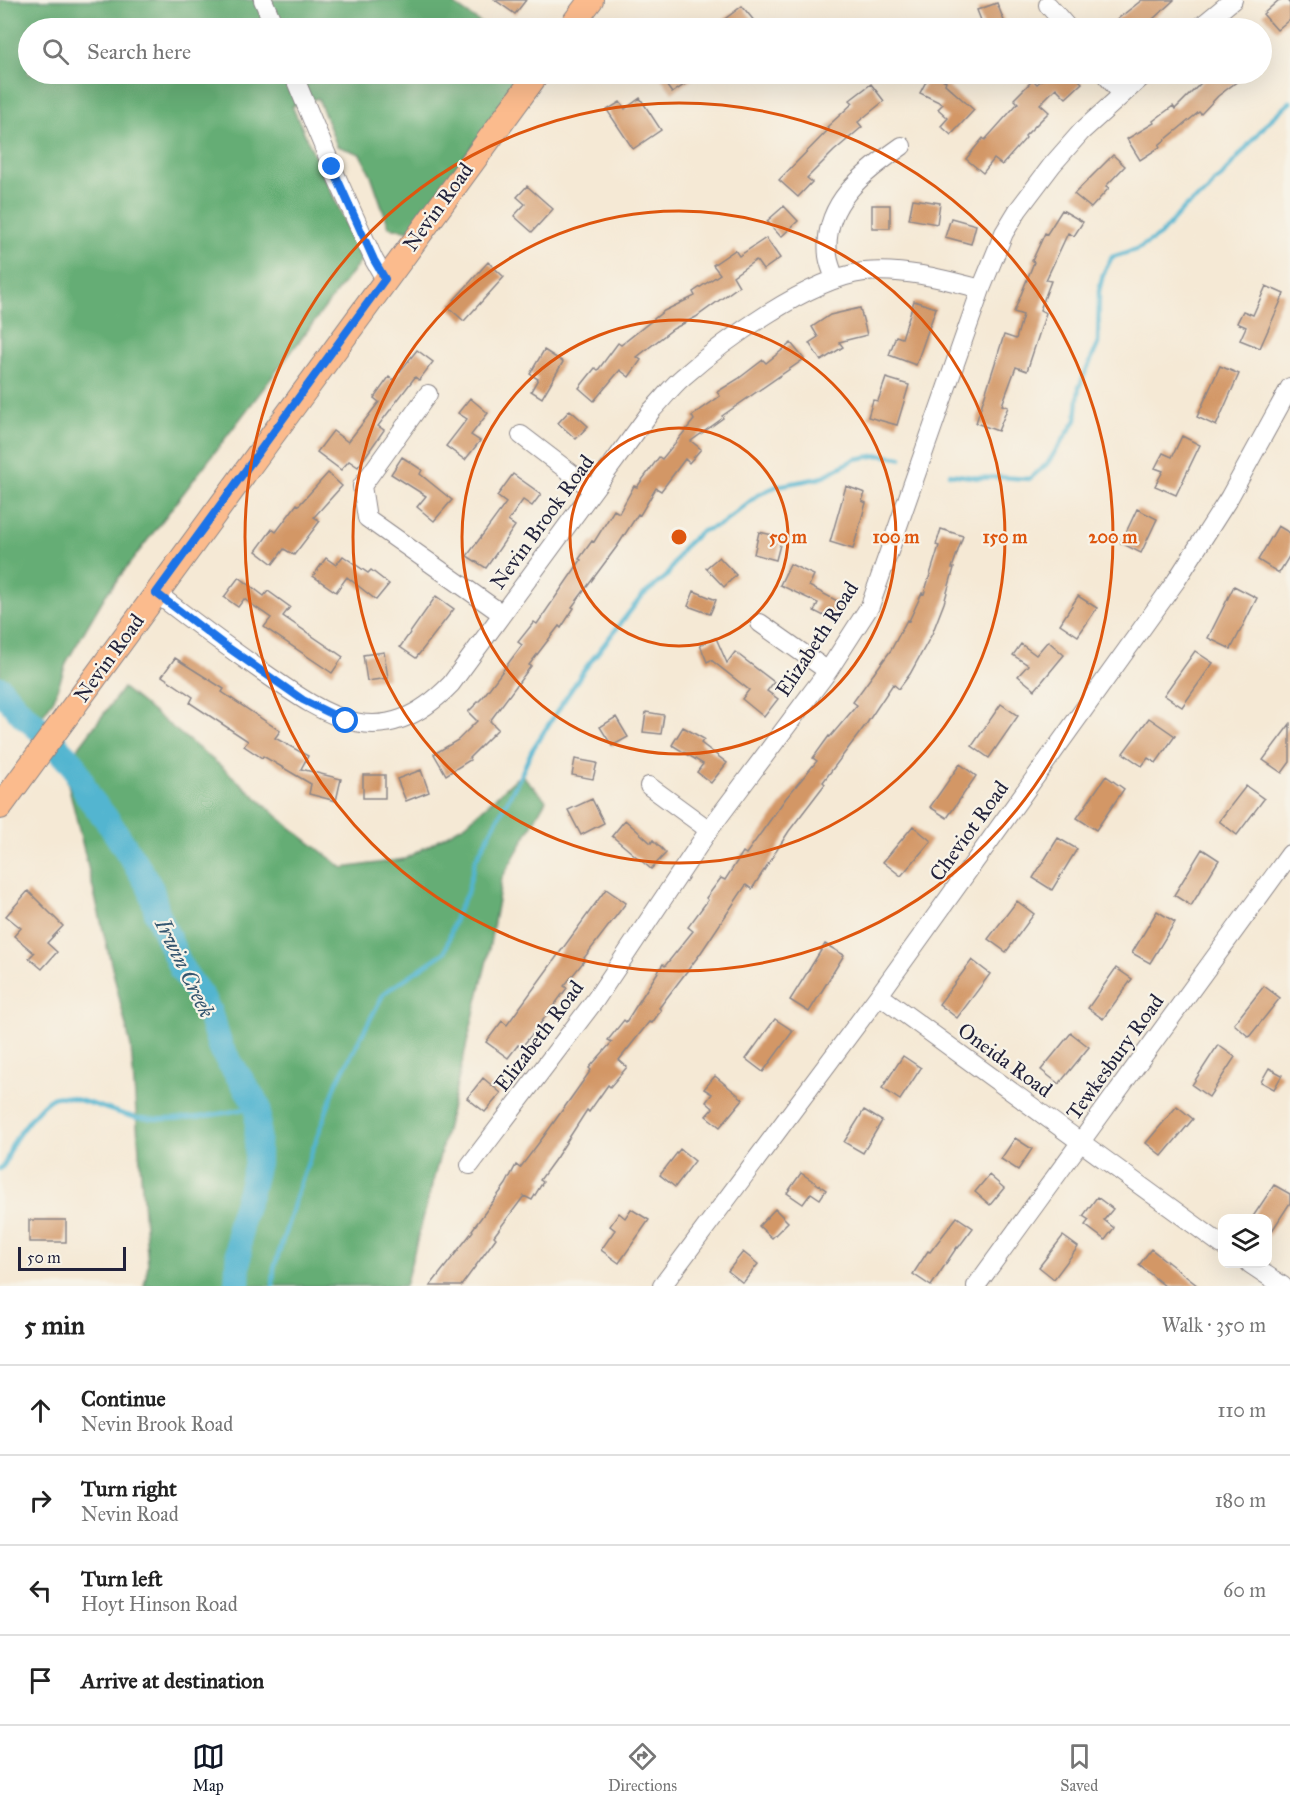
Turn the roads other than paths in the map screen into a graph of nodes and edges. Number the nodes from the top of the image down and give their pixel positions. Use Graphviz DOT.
graph roads {
  1 [pos="263,0"];
  2 [pos="591,0"];
  3 [pos="1233,0"];
  4 [pos="1048,5"];
  5 [pos="271,18"];
  6 [pos="578,18"];
  7 [pos="1059,18"];
  8 [pos="1211,18"];
  9 [pos="297,84"];
  10 [pos="530,84"];
  11 [pos="1113,84"];
  12 [pos="1132,84"];
  13 [pos="1121,93"];
  14 [pos="902,146"];
  15 [pos="835,278"];
  16 [pos="385,279"];
  17 [pos="981,289"];
  18 [pos="1290,387"];
  19 [pos="428,394"];
  20 [pos="521,435"];
  21 [pos="593,490"];
  22 [pos="156,593"];
  23 [pos="502,614"];
  24 [pos="760,623"];
  25 [pos="828,671"];
  26 [pos="650,786"];
  27 [pos="0,807"];
  28 [pos="709,830"];
  29 [pos="1290,854"];
  30 [pos="879,995"];
  31 [pos="1080,1143"];
  32 [pos="470,1165"];
  33 [pos="1218,1242"];
  34 [pos="1257,1268"];
  35 [pos="662,1286"];
  36 [pos="976,1286"];
  37 [pos="1283,1286"];
  1 -- 5 [label="street"];
  2 -- 6 [label="main road"];
  3 -- 8 [label="street"];
  4 -- 7 [label="street"];
  9 -- 16 [label="street"];
  10 -- 16 [label="main road, Nevin Road"];
  11 -- 13 [label="street"];
  12 -- 13 [label="street, Elizabeth Road"];
  13 -- 17 [label="street, Elizabeth Road"];
  14 -- 15 [label="street"];
  15 -- 17 [label="street, Nevin Brook Road"];
  15 -- 21 [label="street, Nevin Brook Road"];
  16 -- 22 [label="main road, Nevin Road"];
  17 -- 25 [label="street, Elizabeth Road"];
  18 -- 30 [label="street, Cheviot Road"];
  19 -- 23 [label="street"];
  20 -- 21 [label="street"];
  21 -- 23 [label="street, Nevin Brook Road"];
  22 -- 23 [label="street, Nevin Brook Road"];
  22 -- 27 [label="main road, Nevin Road"];
  24 -- 25 [label="street"];
  25 -- 28 [label="street, Elizabeth Road"];
  26 -- 28 [label="street"];
  28 -- 32 [label="street, Elizabeth Road"];
  29 -- 31 [label="street, Tewkesbury Road"];
  30 -- 31 [label="street, Oneida Road"];
  30 -- 35 [label="street, Cheviot Road"];
  31 -- 33 [label="street, Oneida Road"];
  31 -- 36 [label="street, Tewkesbury Road"];
  34 -- 37 [label="street"];
}
